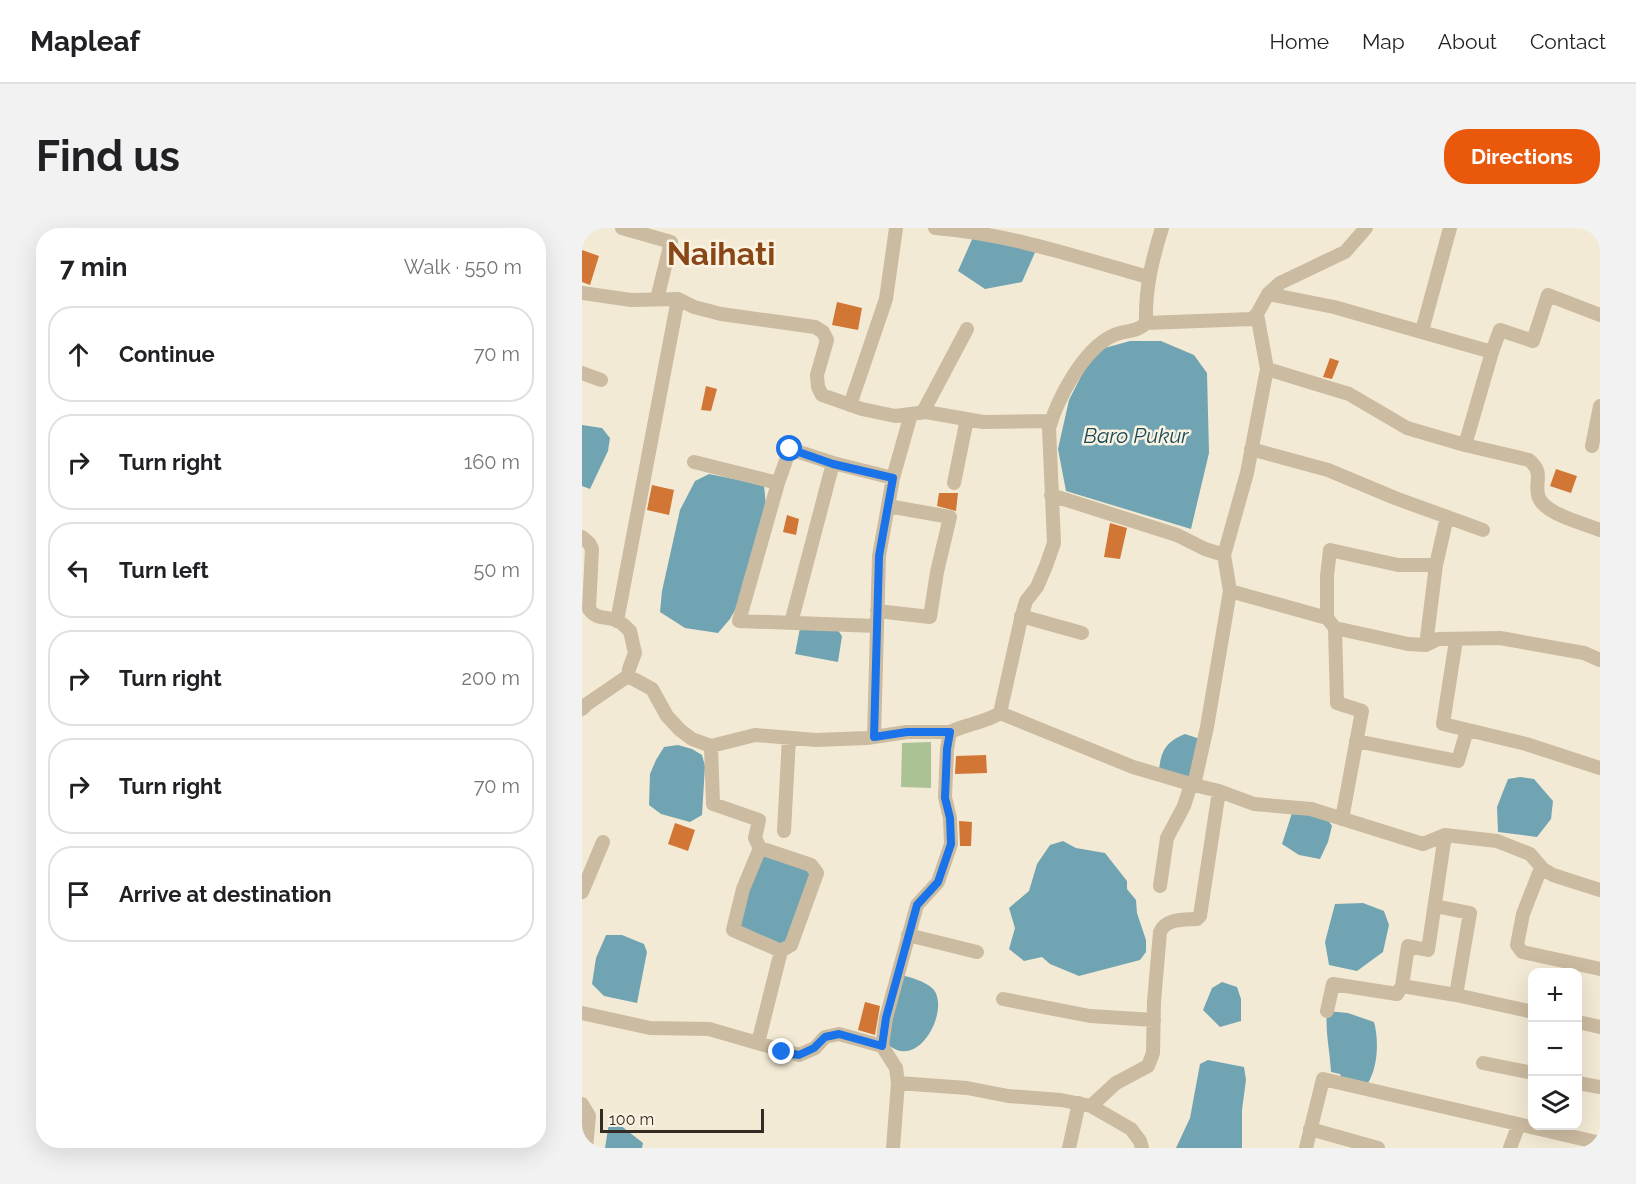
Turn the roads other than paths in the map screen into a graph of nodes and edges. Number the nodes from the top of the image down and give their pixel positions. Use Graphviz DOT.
graph roads {
  1 [pos="622,228"];
  2 [pos="896,228"];
  3 [pos="935,228"];
  4 [pos="1162,228"];
  5 [pos="1366,228"];
  6 [pos="1449,228"];
  7 [pos="971,230"];
  8 [pos="1148,277"];
  9 [pos="582,293"];
  10 [pos="1268,294"];
  11 [pos="657,298"];
  12 [pos="678,298"];
  13 [pos="1257,314"];
  14 [pos="1600,315"];
  15 [pos="1146,322"];
  16 [pos="966,329"];
  17 [pos="1422,332"];
  18 [pos="1492,352"];
  19 [pos="1267,369"];
  20 [pos="582,373"];
  21 [pos="601,380"];
  22 [pos="850,405"];
  23 [pos="1600,406"];
  24 [pos="917,413"];
  25 [pos="967,419"];
  26 [pos="1051,421"];
  27 [pos="1465,445"];
  28 [pos="1592,446"];
  29 [pos="1251,450"];
  30 [pos="694,462"];
  31 [pos="833,464"];
  32 [pos="893,478"];
  33 [pos="778,483"];
  34 [pos="954,483"];
  35 [pos="1052,495"];
  36 [pos="888,506"];
  37 [pos="1447,517"];
  38 [pos="1482,530"];
  39 [pos="1600,530"];
  40 [pos="582,537"];
  41 [pos="1224,555"];
  42 [pos="1436,565"];
  43 [pos="1230,591"];
  44 [pos="877,611"];
  45 [pos="1022,616"];
  46 [pos="617,621"];
  47 [pos="791,623"];
  48 [pos="1331,623"];
  49 [pos="877,626"];
  50 [pos="1082,633"];
  51 [pos="1456,640"];
  52 [pos="1426,645"];
  53 [pos="1600,660"];
  54 [pos="628,676"];
  55 [pos="582,710"];
  56 [pos="1000,713"];
  57 [pos="1467,730"];
  58 [pos="950,732"];
  59 [pos="874,737"];
  60 [pos="789,738"];
  61 [pos="1356,741"];
  62 [pos="711,746"];
  63 [pos="1600,768"];
  64 [pos="1193,785"];
  65 [pos="1219,791"];
  66 [pos="1342,819"];
  67 [pos="784,831"];
  68 [pos="1445,836"];
  69 [pos="603,842"];
  70 [pos="760,848"];
  71 [pos="1543,869"];
  72 [pos="1160,886"];
  73 [pos="1600,890"];
  74 [pos="582,892"];
  75 [pos="1435,906"];
  76 [pos="908,935"];
  77 [pos="781,951"];
  78 [pos="977,952"];
  79 [pos="1600,969"];
  80 [pos="1402,987"];
  81 [pos="1456,995"];
  82 [pos="1003,999"];
  83 [pos="1327,1011"];
  84 [pos="1528,1011"];
  85 [pos="582,1012"];
  86 [pos="1154,1020"];
  87 [pos="1582,1023"];
  88 [pos="1600,1027"];
  89 [pos="758,1043"];
  90 [pos="882,1046"];
  91 [pos="1483,1063"];
  92 [pos="1528,1072"];
  93 [pos="898,1083"];
  94 [pos="1582,1084"];
  95 [pos="1600,1087"];
  96 [pos="582,1104"];
  97 [pos="1085,1105"];
  98 [pos="1519,1124"];
  99 [pos="1310,1130"];
  100 [pos="1600,1143"];
  101 [pos="586,1148"];
  102 [pos="893,1148"];
  103 [pos="1069,1148"];
  104 [pos="1142,1148"];
  105 [pos="1306,1148"];
  106 [pos="1378,1148"];
  107 [pos="1510,1148"];
  1 -- 11 [label="street"];
  2 -- 22 [label="street"];
  3 -- 7 [label="street"];
  4 -- 8 [label="street"];
  5 -- 10 [label="street"];
  6 -- 17 [label="street"];
  7 -- 8 [label="street"];
  8 -- 15 [label="street"];
  9 -- 11 [label="street"];
  10 -- 13 [label="street"];
  10 -- 17 [label="street"];
  11 -- 12 [label="street"];
  12 -- 22 [label="street"];
  12 -- 46 [label="street"];
  13 -- 15 [label="street"];
  13 -- 19 [label="street"];
  14 -- 18 [label="street"];
  15 -- 26 [label="street"];
  16 -- 24 [label="street"];
  17 -- 18 [label="street"];
  18 -- 27 [label="street"];
  19 -- 27 [label="street"];
  19 -- 29 [label="street"];
  20 -- 21 [label="street"];
  22 -- 24 [label="street"];
  23 -- 28 [label="street"];
  24 -- 25 [label="street"];
  24 -- 32 [label="street"];
  25 -- 26 [label="street"];
  25 -- 34 [label="street"];
  26 -- 35 [label="street"];
  27 -- 39 [label="street"];
  29 -- 37 [label="street"];
  29 -- 41 [label="street"];
  30 -- 33 [label="street"];
  31 -- 32 [label="street"];
  31 -- 33 [label="street"];
  31 -- 47 [label="street"];
  32 -- 36 [label="street"];
  33 -- 47 [label="street"];
  35 -- 41 [label="street"];
  35 -- 45 [label="street"];
  36 -- 44 [label="street"];
  36 -- 44 [label="street"];
  37 -- 38 [label="street"];
  37 -- 42 [label="street"];
  40 -- 46 [label="street"];
  41 -- 43 [label="street"];
  42 -- 48 [label="street"];
  42 -- 52 [label="street"];
  43 -- 48 [label="street"];
  43 -- 64 [label="street"];
  44 -- 49 [label="street"];
  45 -- 50 [label="street"];
  45 -- 56 [label="street"];
  46 -- 54 [label="street"];
  47 -- 49 [label="street"];
  48 -- 52 [label="street"];
  48 -- 61 [label="street"];
  49 -- 59 [label="street"];
  51 -- 52 [label="street"];
  51 -- 53 [label="street"];
  51 -- 57 [label="street"];
  54 -- 55 [label="street"];
  54 -- 62 [label="street"];
  56 -- 58 [label="street"];
  56 -- 64 [label="street"];
  57 -- 61 [label="street"];
  57 -- 63 [label="street"];
  58 -- 59 [label="street"];
  58 -- 76 [label="street"];
  59 -- 60 [label="street"];
  60 -- 62 [label="street"];
  60 -- 67 [label="street"];
  61 -- 66 [label="street"];
  62 -- 70 [label="street"];
  64 -- 65 [label="street"];
  64 -- 72 [label="street"];
  65 -- 66 [label="street"];
  65 -- 86 [label="street"];
  66 -- 68 [label="street"];
  68 -- 71 [label="street"];
  68 -- 75 [label="street"];
  69 -- 74 [label="street"];
  70 -- 77 [label="street"];
  70 -- 77 [label="street"];
  71 -- 73 [label="street"];
  71 -- 79 [label="street"];
  75 -- 80 [label="street"];
  75 -- 81 [label="street"];
  76 -- 78 [label="street"];
  76 -- 90 [label="street"];
  77 -- 89 [label="street"];
  80 -- 81 [label="street"];
  80 -- 83 [label="street"];
  81 -- 84 [label="street"];
  82 -- 86 [label="street"];
  85 -- 89 [label="street"];
  86 -- 97 [label="street"];
  87 -- 88 [label="street"];
  89 -- 90 [label="street"];
  90 -- 93 [label="street"];
  91 -- 92 [label="street"];
  93 -- 97 [label="street"];
  93 -- 102 [label="street"];
  94 -- 95 [label="street"];
  96 -- 101 [label="street"];
  97 -- 103 [label="street"];
  97 -- 104 [label="street"];
  98 -- 99 [label="street"];
  98 -- 100 [label="street"];
  98 -- 107 [label="street"];
  99 -- 105 [label="street"];
  99 -- 106 [label="street"];
}
